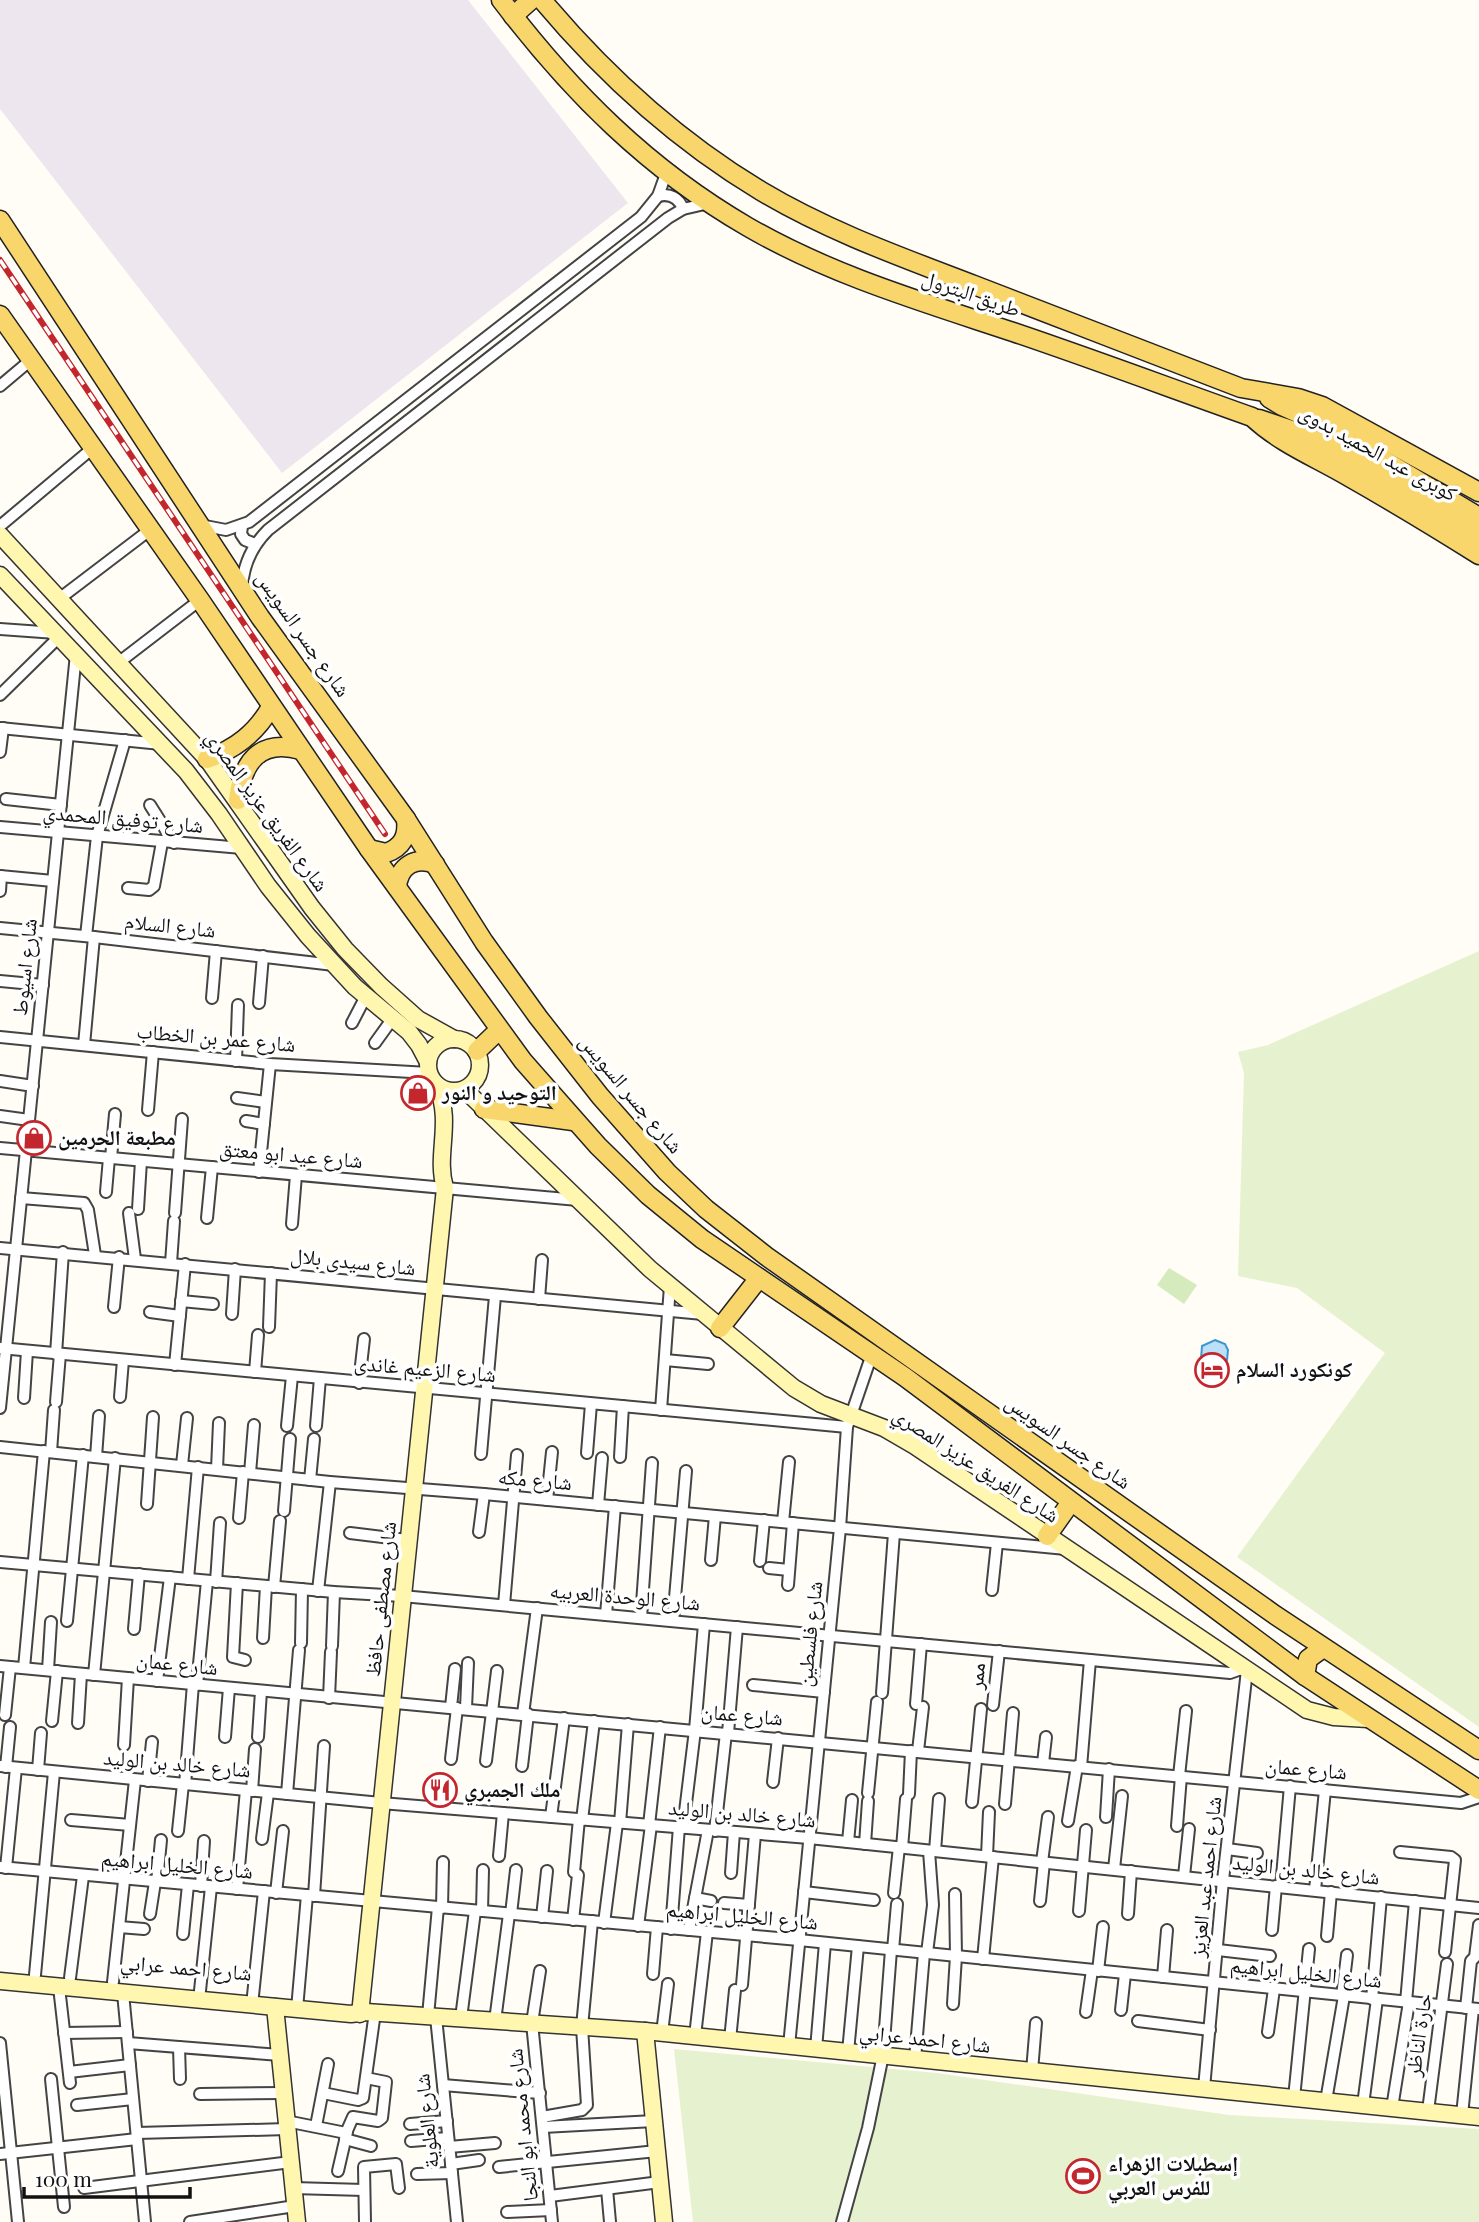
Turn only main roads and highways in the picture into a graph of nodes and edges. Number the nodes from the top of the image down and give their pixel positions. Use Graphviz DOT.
graph roads {
  1 [pos="501,0"];
  2 [pos="531,0"];
  3 [pos="542,0"];
  4 [pos="513,16"];
  5 [pos="0,220"];
  6 [pos="0,315"];
  7 [pos="1264,393"];
  8 [pos="1252,417"];
  9 [pos="1479,492"];
  10 [pos="1479,517"];
  11 [pos="1479,536"];
  12 [pos="1479,555"];
  13 [pos="271,707"];
  14 [pos="301,750"];
  15 [pos="207,758"];
  16 [pos="238,800"];
  17 [pos="406,818"];
  18 [pos="369,849"];
  19 [pos="435,864"];
  20 [pos="397,887"];
  21 [pos="499,1030"];
  22 [pos="477,1051"];
  23 [pos="484,1109"];
  24 [pos="573,1121"];
  25 [pos="759,1278"];
  26 [pos="720,1328"];
  27 [pos="1071,1502"];
  28 [pos="1046,1536"];
  29 [pos="1275,1615"];
  30 [pos="1257,1642"];
  31 [pos="1322,1648"];
  32 [pos="1305,1676"];
  33 [pos="1479,1750"];
  34 [pos="1479,1790"];
  1 -- 4 [label="main road, طريق البترول"];
  2 -- 4 [label="main road"];
  3 -- 7 [label="main road, طريق البترول"];
  4 -- 8 [label="main road, طريق البترول"];
  5 -- 17 [label="main road, شارع جسر السويس"];
  6 -- 13 [label="main road, شارع جسر السويس"];
  7 -- 9 [label="main road, طريق البترول"];
  7 -- 10 [label="main road, كوبرى عبد الحميد بدوى"];
  8 -- 11 [label="main road, كوبرى عبد الحميد بدوى"];
  8 -- 12 [label="main road, طريق البترول"];
  13 -- 14 [label="main road, شارع جسر السويس"];
  13 -- 15 [label="main road"];
  14 -- 16 [label="main road"];
  14 -- 18 [label="main road, شارع جسر السويس"];
  17 -- 18 [label="main road"];
  17 -- 19 [label="main road, شارع جسر السويس"];
  18 -- 20 [label="main road, شارع جسر السويس"];
  19 -- 20 [label="main road"];
  19 -- 29 [label="main road, شارع جسر السويس"];
  20 -- 21 [label="main road, شارع جسر السويس"];
  21 -- 22 [label="main road"];
  21 -- 24 [label="main road, شارع جسر السويس"];
  23 -- 24 [label="main road"];
  24 -- 25 [label="main road, شارع جسر السويس"];
  25 -- 26 [label="main road"];
  25 -- 27 [label="main road, شارع جسر السويس"];
  27 -- 28 [label="main road"];
  27 -- 30 [label="main road, شارع جسر السويس"];
  29 -- 30 [label="main road"];
  29 -- 31 [label="main road, شارع جسر السويس"];
  30 -- 32 [label="main road, شارع جسر السويس"];
  31 -- 32 [label="main road"];
  31 -- 33 [label="main road, شارع جسر السويس"];
  32 -- 34 [label="main road, شارع جسر السويس"];
}
